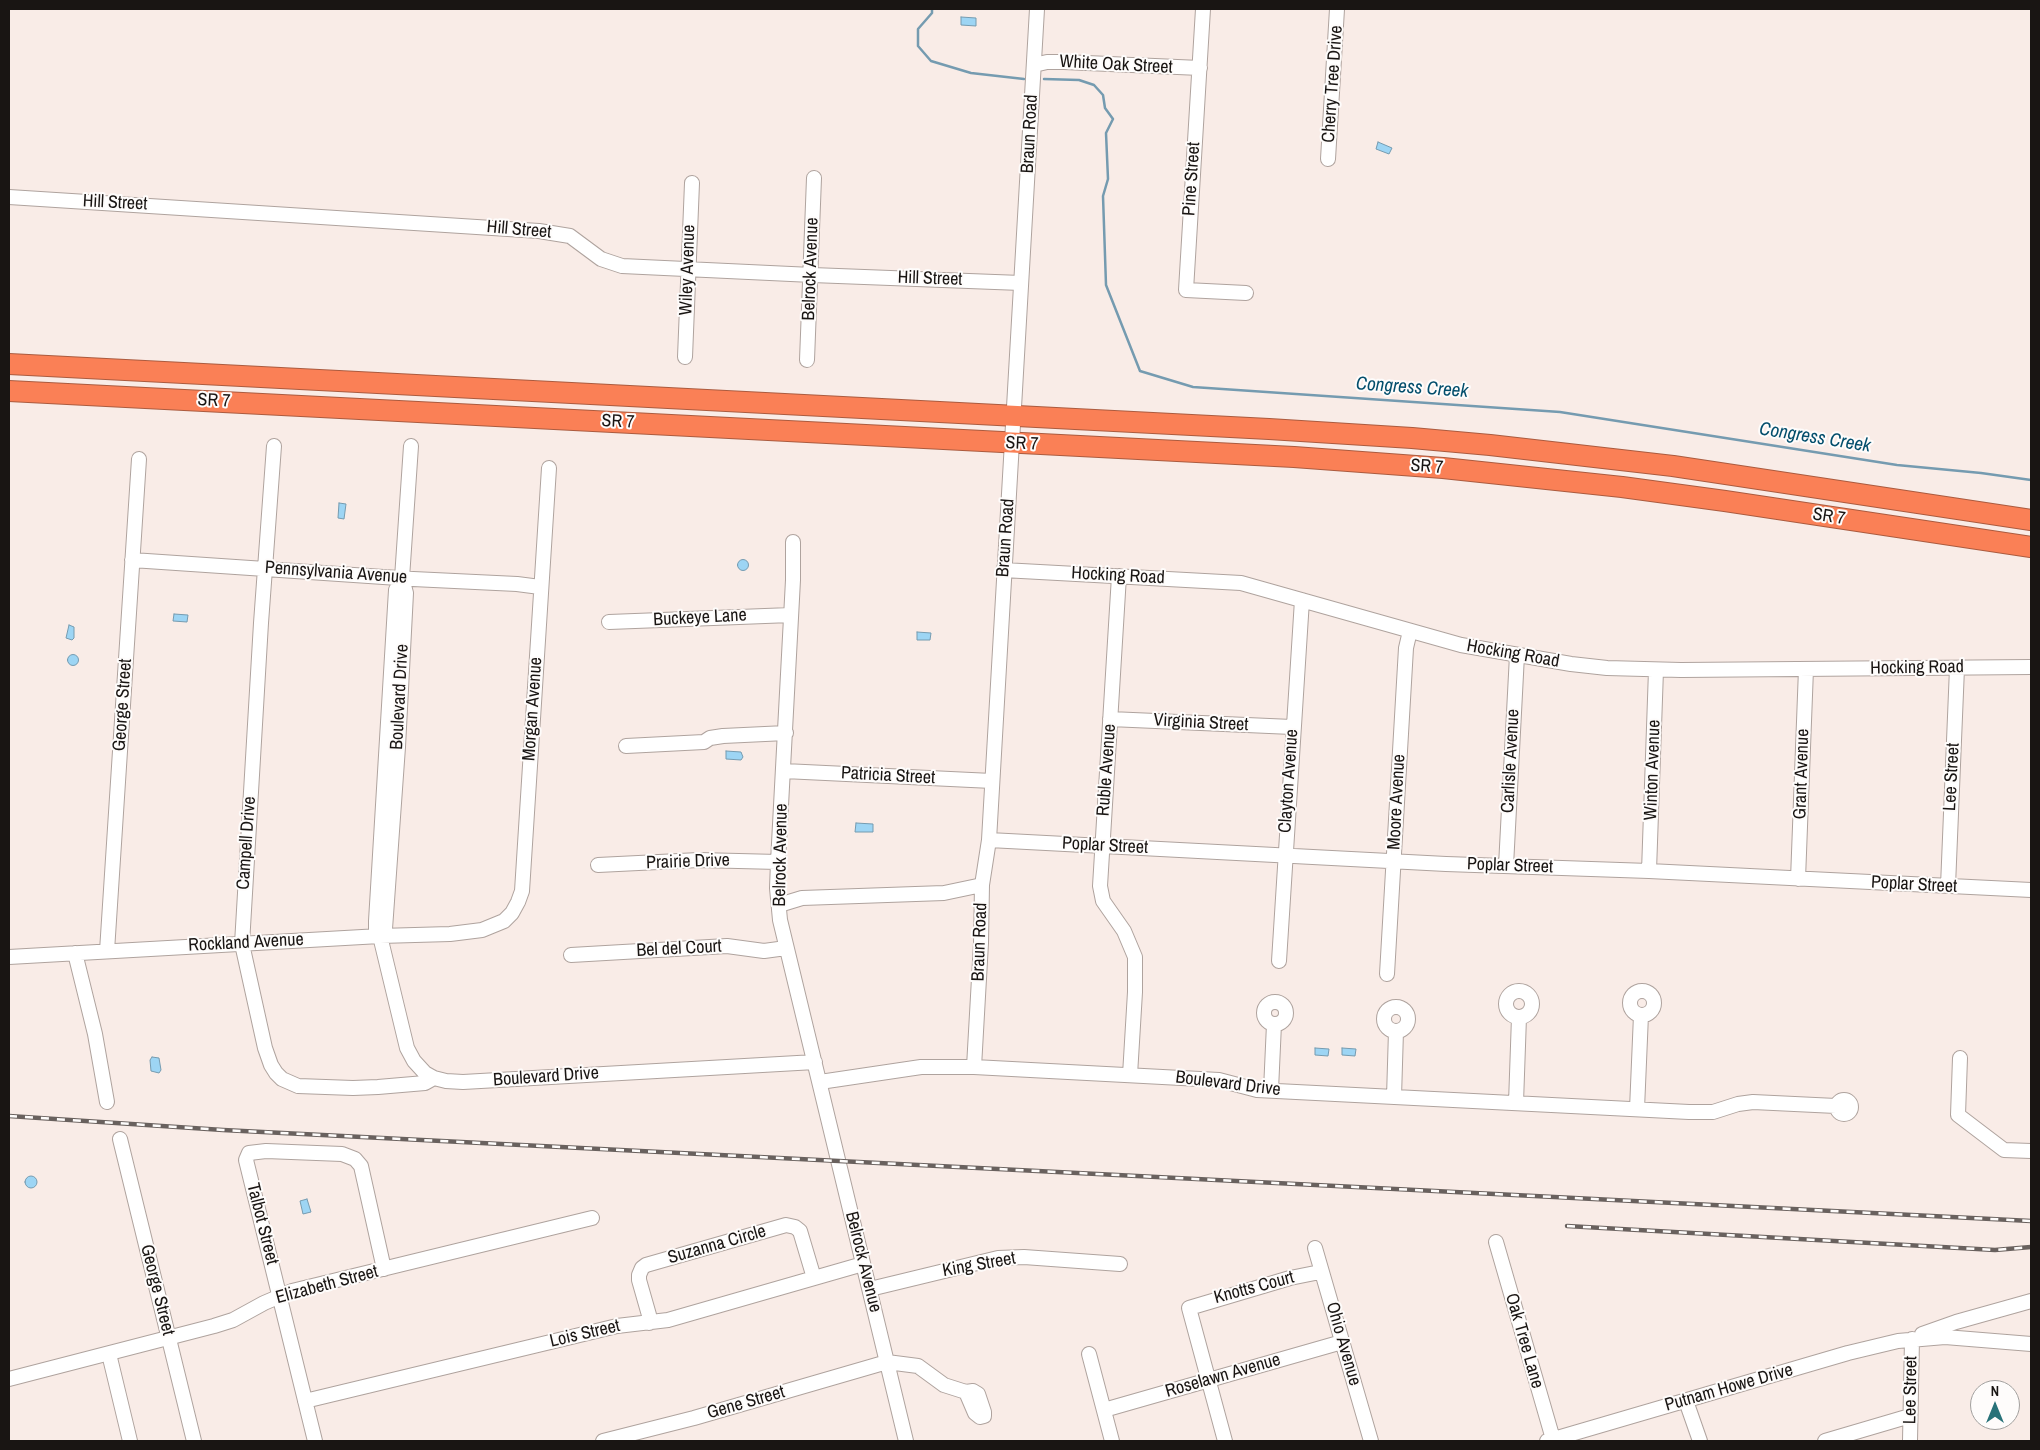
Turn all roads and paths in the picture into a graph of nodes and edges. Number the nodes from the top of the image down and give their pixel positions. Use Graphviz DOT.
graph roads {
  1 [pos="1037,9"];
  2 [pos="1203,9"];
  3 [pos="1337,9"];
  4 [pos="1034,66"];
  5 [pos="1200,68"];
  6 [pos="1328,159"];
  7 [pos="814,178"];
  8 [pos="692,183"];
  9 [pos="9,198"];
  10 [pos="689,268"];
  11 [pos="812,275"];
  12 [pos="1022,283"];
  13 [pos="1246,292"];
  14 [pos="685,358"];
  15 [pos="807,360"];
  16 [pos="9,364"];
  17 [pos="9,391"];
  18 [pos="1013,429"];
  19 [pos="274,446"];
  20 [pos="411,446"];
  21 [pos="139,459"];
  22 [pos="549,468"];
  23 [pos="2031,520"];
  24 [pos="793,542"];
  25 [pos="2031,547"];
  26 [pos="132,560"];
  27 [pos="265,568"];
  28 [pos="1003,570"];
  29 [pos="1119,576"];
  30 [pos="402,578"];
  31 [pos="540,587"];
  32 [pos="1302,600"];
  33 [pos="791,615"];
  34 [pos="609,622"];
  35 [pos="1410,631"];
  36 [pos="1517,656"];
  37 [pos="2031,667"];
  38 [pos="1957,668"];
  39 [pos="1806,669"];
  40 [pos="1656,670"];
  41 [pos="1110,719"];
  42 [pos="1292,727"];
  43 [pos="786,732"];
  44 [pos="626,746"];
  45 [pos="784,771"];
  46 [pos="992,781"];
  47 [pos="988,840"];
  48 [pos="1102,845"];
  49 [pos="1284,855"];
  50 [pos="1394,861"];
  51 [pos="778,862"];
  52 [pos="598,865"];
  53 [pos="1506,866"];
  54 [pos="1649,871"];
  55 [pos="1798,879"];
  56 [pos="982,884"];
  57 [pos="1948,886"];
  58 [pos="2031,890"];
  59 [pos="779,905"];
  60 [pos="482,930"];
  61 [pos="380,936"];
  62 [pos="242,944"];
  63 [pos="786,948"];
  64 [pos="107,951"];
  65 [pos="75,954"];
  66 [pos="571,955"];
  67 [pos="9,957"];
  68 [pos="1279,961"];
  69 [pos="1387,974"];
  70 [pos="1640,1015"];
  71 [pos="1518,1017"];
  72 [pos="1274,1024"];
  73 [pos="1396,1031"];
  74 [pos="1960,1058"];
  75 [pos="815,1062"];
  76 [pos="974,1067"];
  77 [pos="1130,1075"];
  78 [pos="434,1078"];
  79 [pos="820,1082"];
  80 [pos="1271,1090"];
  81 [pos="1394,1097"];
  82 [pos="106,1102"];
  83 [pos="1516,1103"];
  84 [pos="1836,1106"];
  85 [pos="1637,1108"];
  86 [pos="120,1139"];
  87 [pos="2031,1151"];
  88 [pos="592,1218"];
  89 [pos="1496,1242"];
  90 [pos="1315,1248"];
  91 [pos="863,1264"];
  92 [pos="1120,1264"];
  93 [pos="384,1269"];
  94 [pos="1322,1273"];
  95 [pos="814,1278"];
  96 [pos="870,1289"];
  97 [pos="279,1296"];
  98 [pos="2031,1301"];
  99 [pos="649,1323"];
  100 [pos="169,1338"];
  101 [pos="1912,1339"];
  102 [pos="1342,1342"];
  103 [pos="2031,1344"];
  104 [pos="107,1354"];
  105 [pos="1089,1354"];
  106 [pos="887,1362"];
  107 [pos="9,1378"];
  108 [pos="1208,1380"];
  109 [pos="966,1392"];
  110 [pos="305,1401"];
  111 [pos="1686,1401"];
  112 [pos="1104,1410"];
  113 [pos="1910,1416"];
  114 [pos="1550,1440"];
  115 [pos="130,1441"];
  116 [pos="194,1441"];
  117 [pos="315,1441"];
  118 [pos="603,1441"];
  119 [pos="906,1441"];
  120 [pos="1112,1441"];
  121 [pos="1225,1441"];
  122 [pos="1371,1441"];
  123 [pos="1700,1441"];
  124 [pos="1825,1441"];
  125 [pos="1910,1441"];
  1 -- 4 [label="street, Braun Road"];
  2 -- 5 [label="street"];
  3 -- 6 [label="street, Cherry Tree Drive"];
  4 -- 5 [label="street, White Oak Street"];
  4 -- 12 [label="street, Braun Road"];
  5 -- 13 [label="street, Pine Street"];
  7 -- 11 [label="street, Belrock Avenue"];
  8 -- 10 [label="street, Wiley Avenue"];
  9 -- 10 [label="street, Hill Street"];
  10 -- 11 [label="street, Hill Street"];
  10 -- 14 [label="street, Wiley Avenue"];
  11 -- 12 [label="street, Hill Street"];
  11 -- 15 [label="street, Belrock Avenue"];
  12 -- 18 [label="street, Braun Road"];
  16 -- 18 [label="highway, SR 7 / SR 7"];
  17 -- 18 [label="highway, SR 7 / SR 7"];
  18 -- 23 [label="highway, SR 7 / SR 7"];
  18 -- 25 [label="highway, SR 7 / SR 7"];
  18 -- 28 [label="street, Braun Road"];
  19 -- 27 [label="street, Campell Drive"];
  20 -- 30 [label="street, Boulevard Drive"];
  21 -- 26 [label="street, George Street"];
  22 -- 31 [label="street, Morgan Avenue"];
  24 -- 33 [label="street, Belrock Avenue"];
  26 -- 27 [label="street, Pennsylvania Avenue"];
  26 -- 64 [label="street, George Street"];
  27 -- 30 [label="street, Pennsylvania Avenue"];
  27 -- 62 [label="street, Campell Drive"];
  28 -- 29 [label="street, Hocking Road"];
  28 -- 46 [label="street, Braun Road"];
  29 -- 32 [label="street, Hocking Road"];
  29 -- 41 [label="street, Ruble Avenue"];
  30 -- 31 [label="street, Pennsylvania Avenue"];
  30 -- 61 [label="street, Boulevard Drive"];
  31 -- 60 [label="street, Morgan Avenue"];
  32 -- 35 [label="street, Hocking Road"];
  32 -- 42 [label="street, Clayton Avenue"];
  33 -- 34 [label="street, Buckeye Lane"];
  33 -- 43 [label="street, Belrock Avenue"];
  35 -- 36 [label="street, Hocking Road"];
  35 -- 50 [label="street, Moore Avenue"];
  36 -- 40 [label="street, Hocking Road"];
  36 -- 53 [label="street, Carlisle Avenue"];
  37 -- 38 [label="street, Hocking Road"];
  38 -- 39 [label="street, Hocking Road"];
  38 -- 57 [label="street, Lee Street"];
  39 -- 40 [label="street, Hocking Road"];
  39 -- 55 [label="street, Grant Avenue"];
  40 -- 54 [label="street, Winton Avenue"];
  41 -- 42 [label="street, Virginia Street"];
  41 -- 48 [label="street, Ruble Avenue"];
  42 -- 49 [label="street, Clayton Avenue"];
  43 -- 44 [label="street"];
  43 -- 45 [label="street, Belrock Avenue"];
  45 -- 46 [label="street, Patricia Street"];
  45 -- 51 [label="street, Belrock Avenue"];
  46 -- 47 [label="street, Braun Road"];
  47 -- 48 [label="street, Poplar Street"];
  47 -- 56 [label="street, Braun Road"];
  48 -- 49 [label="street, Poplar Street"];
  48 -- 77 [label="street, Ruble Avenue"];
  49 -- 50 [label="street, Poplar Street"];
  49 -- 68 [label="street, Clayton Avenue"];
  50 -- 53 [label="street, Poplar Street"];
  50 -- 69 [label="street, Moore Avenue"];
  51 -- 52 [label="street, Prairie Drive"];
  51 -- 59 [label="street, Belrock Avenue"];
  53 -- 54 [label="street, Poplar Street"];
  54 -- 55 [label="street, Poplar Street"];
  55 -- 57 [label="street, Poplar Street"];
  56 -- 59 [label="street"];
  56 -- 76 [label="street, Braun Road"];
  57 -- 58 [label="street, Poplar Street"];
  59 -- 63 [label="street, Belrock Avenue"];
  60 -- 61 [label="street, Rockland Avenue"];
  61 -- 62 [label="street, Rockland Avenue"];
  61 -- 78 [label="street, Boulevard Drive"];
  62 -- 64 [label="street, Rockland Avenue"];
  62 -- 78 [label="street, Campell Drive"];
  63 -- 66 [label="street, Bel del Court"];
  63 -- 75 [label="street, Belrock Avenue"];
  64 -- 65 [label="street, Rockland Avenue"];
  65 -- 67 [label="street, Rockland Avenue"];
  65 -- 82 [label="street"];
  70 -- 85 [label="street"];
  71 -- 83 [label="street"];
  72 -- 80 [label="street"];
  73 -- 81 [label="street"];
  74 -- 87 [label="street"];
  75 -- 78 [label="street, Boulevard Drive"];
  75 -- 79 [label="street, Belrock Avenue"];
  76 -- 77 [label="street, Boulevard Drive"];
  76 -- 79 [label="street, Boulevard Drive"];
  77 -- 80 [label="street, Boulevard Drive"];
  79 -- 91 [label="street, Belrock Avenue"];
  80 -- 81 [label="street, Boulevard Drive"];
  81 -- 83 [label="street, Boulevard Drive"];
  83 -- 85 [label="street, Boulevard Drive"];
  84 -- 85 [label="street, Boulevard Drive"];
  86 -- 100 [label="street, George Street"];
  88 -- 93 [label="street, Elizabeth Street"];
  89 -- 114 [label="street, Oak Tree Lane"];
  90 -- 94 [label="street, Ohio Avenue"];
  91 -- 95 [label="street, Lois Street"];
  91 -- 96 [label="street, Belrock Avenue"];
  92 -- 96 [label="street, King Street"];
  93 -- 97 [label="street, Elizabeth Street"];
  93 -- 97 [label="street, Talbot Street"];
  94 -- 102 [label="street, Ohio Avenue"];
  94 -- 108 [label="street, Knotts Court"];
  95 -- 99 [label="street, Lois Street"];
  95 -- 99 [label="street, Suzanna Circle"];
  96 -- 106 [label="street, Belrock Avenue"];
  97 -- 100 [label="street, Elizabeth Street"];
  97 -- 110 [label="street, Talbot Street"];
  98 -- 101 [label="street"];
  99 -- 110 [label="street, Lois Street"];
  100 -- 104 [label="street, Elizabeth Street"];
  100 -- 116 [label="street, George Street"];
  101 -- 103 [label="street"];
  101 -- 111 [label="street, Putnam Howe Drive"];
  101 -- 113 [label="street, Lee Street"];
  102 -- 108 [label="street, Roselawn Avenue"];
  102 -- 122 [label="street, Ohio Avenue"];
  104 -- 107 [label="street, Elizabeth Street"];
  104 -- 115 [label="street"];
  105 -- 112 [label="street"];
  106 -- 109 [label="street"];
  106 -- 118 [label="street, Gene Street"];
  106 -- 119 [label="street, Belrock Avenue"];
  108 -- 112 [label="street, Roselawn Avenue"];
  108 -- 121 [label="street"];
  110 -- 117 [label="street, Talbot Street"];
  111 -- 114 [label="street, Putnam Howe Drive"];
  111 -- 123 [label="street"];
  112 -- 120 [label="street"];
  113 -- 124 [label="street"];
  113 -- 125 [label="street, Lee Street"];
}
